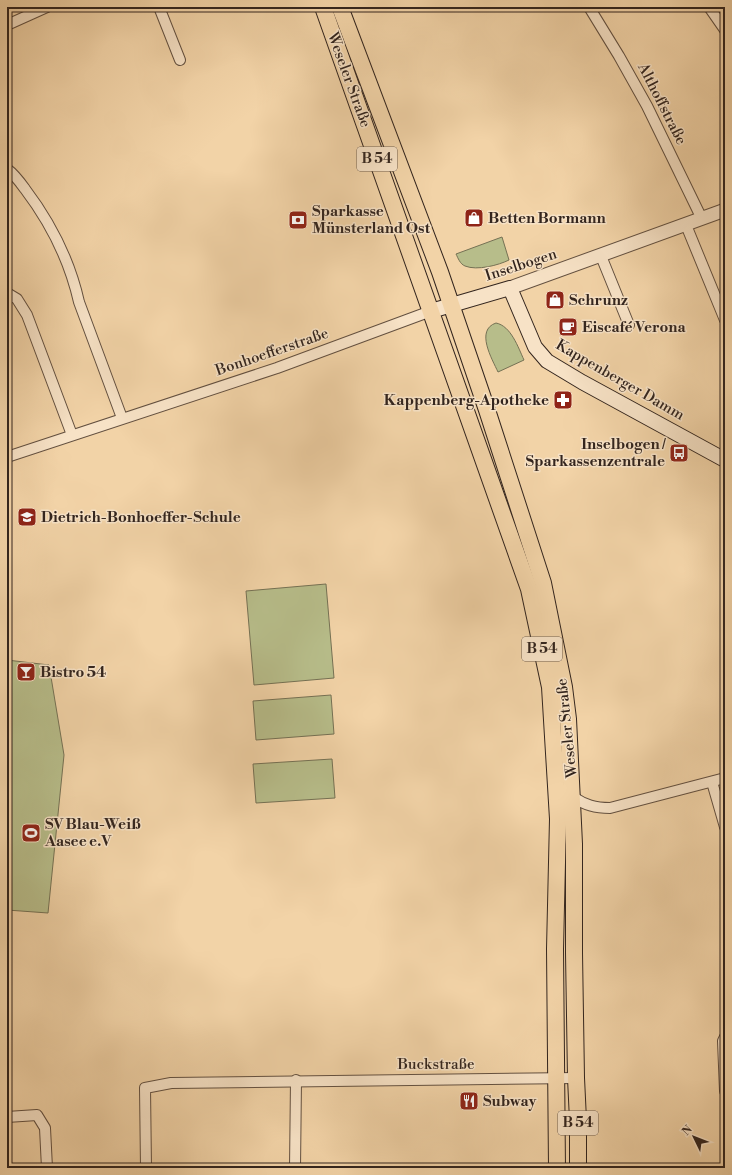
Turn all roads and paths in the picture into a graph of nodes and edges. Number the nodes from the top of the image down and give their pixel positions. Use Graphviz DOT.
graph roads {
  1 [pos="47,7"];
  2 [pos="159,7"];
  3 [pos="323,7"];
  4 [pos="340,7"];
  5 [pos="589,7"];
  6 [pos="709,7"];
  7 [pos="7,25"];
  8 [pos="725,30"];
  9 [pos="180,60"];
  10 [pos="7,168"];
  11 [pos="725,210"];
  12 [pos="702,219"];
  13 [pos="686,225"];
  14 [pos="601,256"];
  15 [pos="510,288"];
  16 [pos="7,293"];
  17 [pos="451,305"];
  18 [pos="431,311"];
  19 [pos="725,320"];
  20 [pos="629,325"];
  21 [pos="122,418"];
  22 [pos="72,435"];
  23 [pos="7,457"];
  24 [pos="725,460"];
  25 [pos="725,778"];
  26 [pos="712,782"];
  27 [pos="573,797"];
  28 [pos="725,827"];
  29 [pos="725,1037"];
  30 [pos="556,1078"];
  31 [pos="576,1078"];
  32 [pos="296,1080"];
  33 [pos="725,1091"];
  34 [pos="7,1117"];
  35 [pos="48,1168"];
  36 [pos="146,1168"];
  37 [pos="295,1168"];
  38 [pos="557,1168"];
  39 [pos="578,1168"];
  1 -- 7 [label="street"];
  2 -- 9 [label="street"];
  3 -- 18 [label="main road, Weseler Straße / B 54"];
  4 -- 17 [label="main road, Weseler Straße / B 54"];
  5 -- 12 [label="street, Althoffstraße"];
  6 -- 8 [label="street"];
  10 -- 21 [label="street"];
  11 -- 12 [label="street, Inselbogen"];
  12 -- 13 [label="street, Inselbogen"];
  13 -- 14 [label="street, Inselbogen"];
  13 -- 19 [label="street"];
  14 -- 15 [label="street, Inselbogen"];
  14 -- 20 [label="street"];
  15 -- 17 [label="main road, Inselbogen"];
  15 -- 24 [label="main road, Kappenberger Damm"];
  16 -- 22 [label="street"];
  17 -- 18 [label="main road"];
  17 -- 27 [label="main road, Weseler Straße / B 54"];
  18 -- 21 [label="street, Bonhoefferstraße"];
  18 -- 30 [label="main road, Weseler Straße / B 54"];
  21 -- 22 [label="street, Bonhoefferstraße"];
  22 -- 23 [label="street, Bonhoefferstraße"];
  25 -- 26 [label="street"];
  26 -- 27 [label="street"];
  26 -- 28 [label="street"];
  27 -- 31 [label="main road, Weseler Straße / B 54"];
  29 -- 33 [label="street"];
  30 -- 31 [label="street, Buckstraße"];
  30 -- 32 [label="street, Buckstraße"];
  30 -- 38 [label="main road, Weseler Straße / B 54"];
  31 -- 39 [label="main road, Weseler Straße / B 54"];
  32 -- 36 [label="street, Buckstraße"];
  32 -- 37 [label="street"];
  34 -- 35 [label="street"];
}
